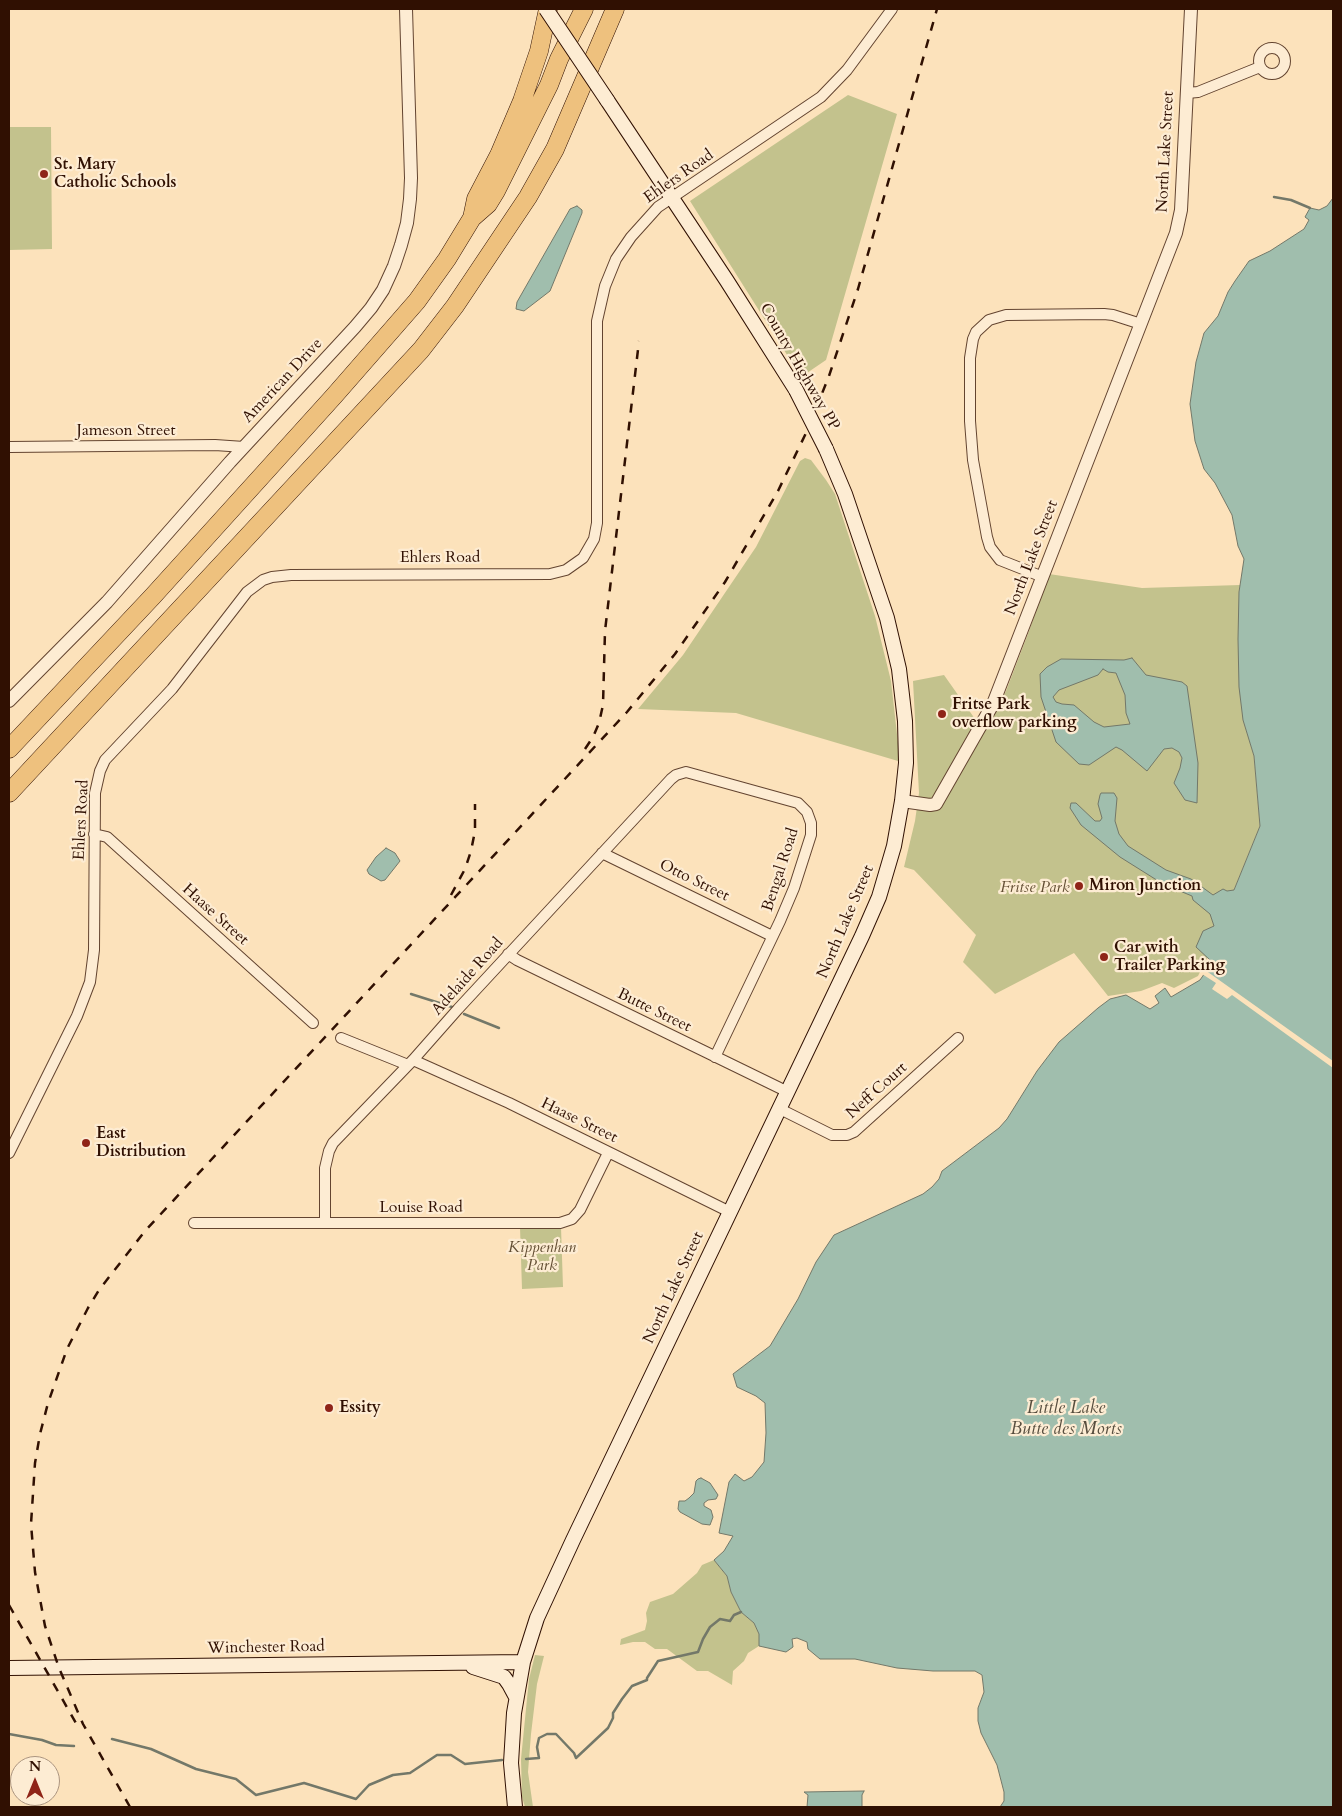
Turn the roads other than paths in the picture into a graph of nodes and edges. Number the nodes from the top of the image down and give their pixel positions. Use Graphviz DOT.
graph roads {
  1 [pos="406,9"];
  2 [pos="547,9"];
  3 [pos="584,9"];
  4 [pos="615,9"];
  5 [pos="624,9"];
  6 [pos="892,9"];
  7 [pos="1191,9"];
  8 [pos="596,53"];
  9 [pos="1260,67"];
  10 [pos="1187,93"];
  11 [pos="672,198"];
  12 [pos="472,218"];
  13 [pos="1141,324"];
  14 [pos="9,447"];
  15 [pos="244,447"];
  16 [pos="1043,578"];
  17 [pos="9,701"];
  18 [pos="9,749"];
  19 [pos="681,773"];
  20 [pos="9,793"];
  21 [pos="902,801"];
  22 [pos="94,834"];
  23 [pos="602,853"];
  24 [pos="772,936"];
  25 [pos="508,954"];
  26 [pos="313,1023"];
  27 [pos="341,1038"];
  28 [pos="958,1038"];
  29 [pos="715,1057"];
  30 [pos="411,1062"];
  31 [pos="788,1092"];
  32 [pos="780,1109"];
  33 [pos="608,1152"];
  34 [pos="9,1153"];
  35 [pos="730,1212"];
  36 [pos="194,1223"];
  37 [pos="326,1223"];
  38 [pos="523,1662"];
  39 [pos="461,1663"];
  40 [pos="9,1668"];
  41 [pos="516,1697"];
  42 [pos="515,1807"];
  1 -- 15 [label="street, American Drive"];
  2 -- 11 [label="main road, County Highway PP, bridge"];
  2 -- 12 [label="highway"];
  3 -- 12 [label="highway"];
  4 -- 8 [label="highway"];
  5 -- 8 [label="highway"];
  6 -- 11 [label="street, Ehlers Road"];
  7 -- 10 [label="street, North Lake Street"];
  8 -- 20 [label="highway"];
  9 -- 10 [label="street"];
  10 -- 13 [label="street, North Lake Street"];
  11 -- 21 [label="main road, County Highway PP, bridge"];
  11 -- 22 [label="street, Ehlers Road"];
  12 -- 18 [label="highway"];
  13 -- 16 [label="street, North Lake Street"];
  13 -- 16 [label="street"];
  14 -- 15 [label="street, Jameson Street"];
  15 -- 17 [label="street, American Drive"];
  16 -- 21 [label="street, North Lake Street"];
  19 -- 23 [label="street, Adelaide Road"];
  19 -- 24 [label="street, Bengal Road"];
  21 -- 31 [label="main road, North Lake Street"];
  22 -- 26 [label="street, Haase Street"];
  22 -- 34 [label="street, Ehlers Road"];
  23 -- 24 [label="street, Otto Street"];
  23 -- 25 [label="street, Adelaide Road"];
  24 -- 29 [label="street, Bengal Road"];
  25 -- 29 [label="street, Butte Street"];
  25 -- 30 [label="street, Adelaide Road"];
  27 -- 30 [label="street, Haase Street"];
  28 -- 32 [label="street, Neff Court"];
  29 -- 31 [label="street, Butte Street"];
  30 -- 33 [label="street, Haase Street"];
  30 -- 37 [label="street, Adelaide Road"];
  31 -- 32 [label="main road, North Lake Street"];
  32 -- 35 [label="main road, North Lake Street"];
  33 -- 35 [label="street, Haase Street"];
  33 -- 37 [label="street, Louise Road"];
  35 -- 38 [label="main road, North Lake Street"];
  36 -- 37 [label="street, Louise Road"];
  38 -- 39 [label="main road, Winchester Road"];
  38 -- 41 [label="main road, North Lake Street"];
  39 -- 40 [label="main road, Winchester Road"];
  39 -- 41 [label="main road"];
  41 -- 42 [label="main road, North Lake Street"];
}
